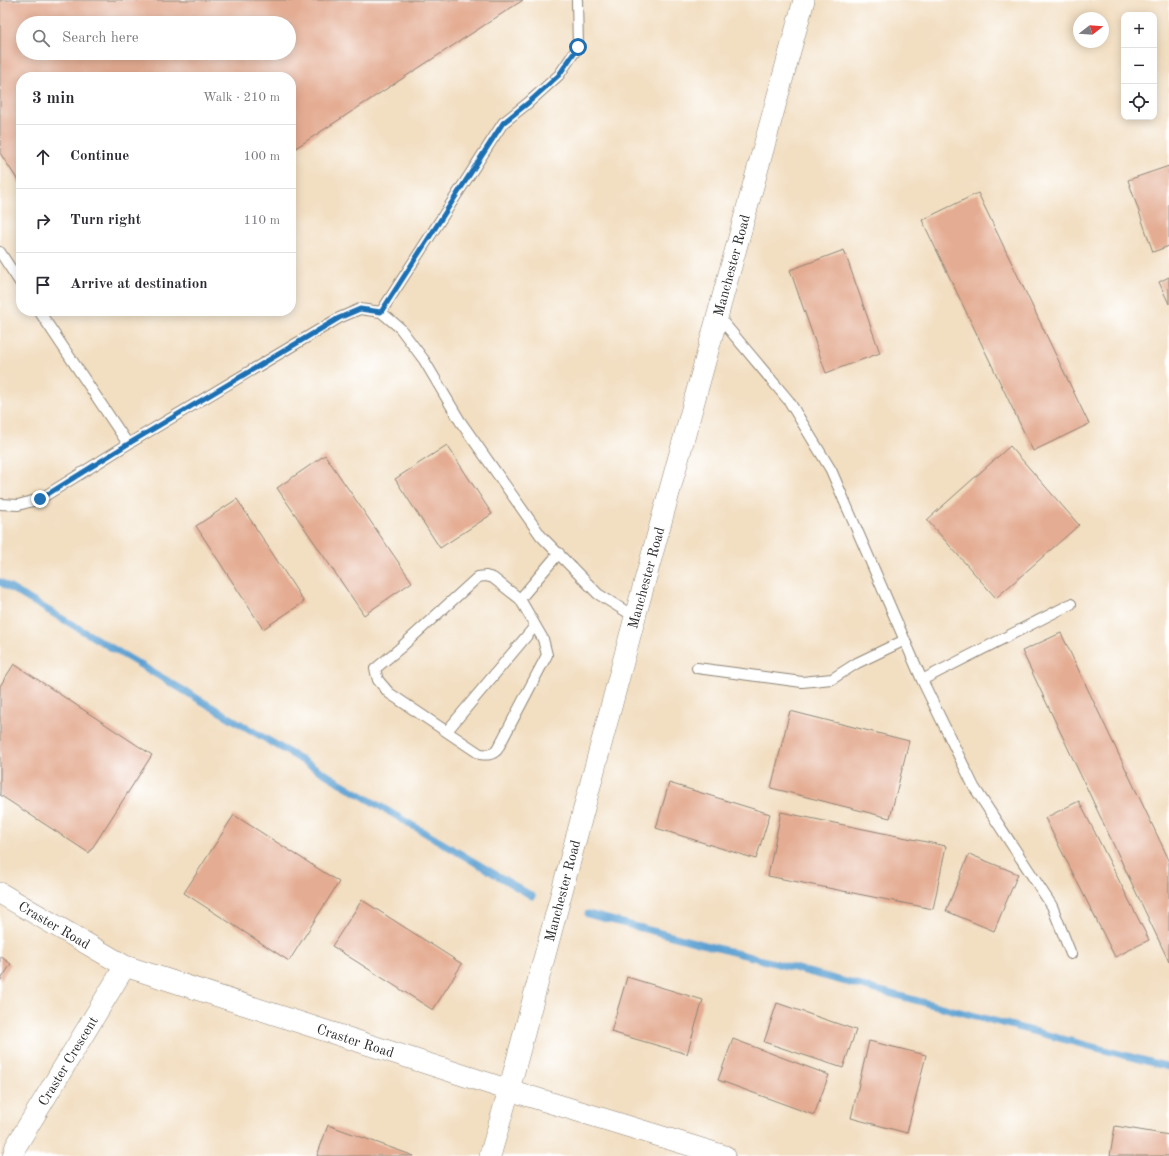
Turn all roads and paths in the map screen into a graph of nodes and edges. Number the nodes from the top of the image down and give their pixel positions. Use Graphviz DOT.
graph roads {
  1 [pos="577,0"];
  2 [pos="804,0"];
  3 [pos="0,252"];
  4 [pos="16,276"];
  5 [pos="381,312"];
  6 [pos="716,315"];
  7 [pos="42,316"];
  8 [pos="128,444"];
  9 [pos="0,504"];
  10 [pos="559,554"];
  11 [pos="520,599"];
  12 [pos="1071,604"];
  13 [pos="634,617"];
  14 [pos="535,626"];
  15 [pos="905,640"];
  16 [pos="697,668"];
  17 [pos="922,680"];
  18 [pos="447,731"];
  19 [pos="0,893"];
  20 [pos="1071,954"];
  21 [pos="125,966"];
  22 [pos="509,1090"];
  23 [pos="13,1156"];
  24 [pos="490,1156"];
  25 [pos="725,1156"];
  1 -- 5 [label="lane"];
  2 -- 6 [label="street, Manchester Road"];
  3 -- 4 [label="lane"];
  5 -- 8 [label="lane"];
  5 -- 10 [label="lane"];
  6 -- 13 [label="street, Manchester Road"];
  6 -- 15 [label="lane"];
  7 -- 8 [label="lane"];
  8 -- 9 [label="lane"];
  10 -- 11 [label="lane"];
  10 -- 13 [label="lane"];
  11 -- 14 [label="lane"];
  11 -- 18 [label="lane"];
  12 -- 17 [label="lane"];
  13 -- 22 [label="street, Manchester Road"];
  14 -- 18 [label="lane"];
  14 -- 18 [label="lane"];
  15 -- 16 [label="lane"];
  15 -- 17 [label="lane"];
  17 -- 20 [label="lane"];
  19 -- 21 [label="street, Craster Road"];
  21 -- 22 [label="street, Craster Road"];
  21 -- 23 [label="street, Craster Crescent"];
  22 -- 24 [label="street, Manchester Road"];
  22 -- 25 [label="street, Craster Road"];
}
